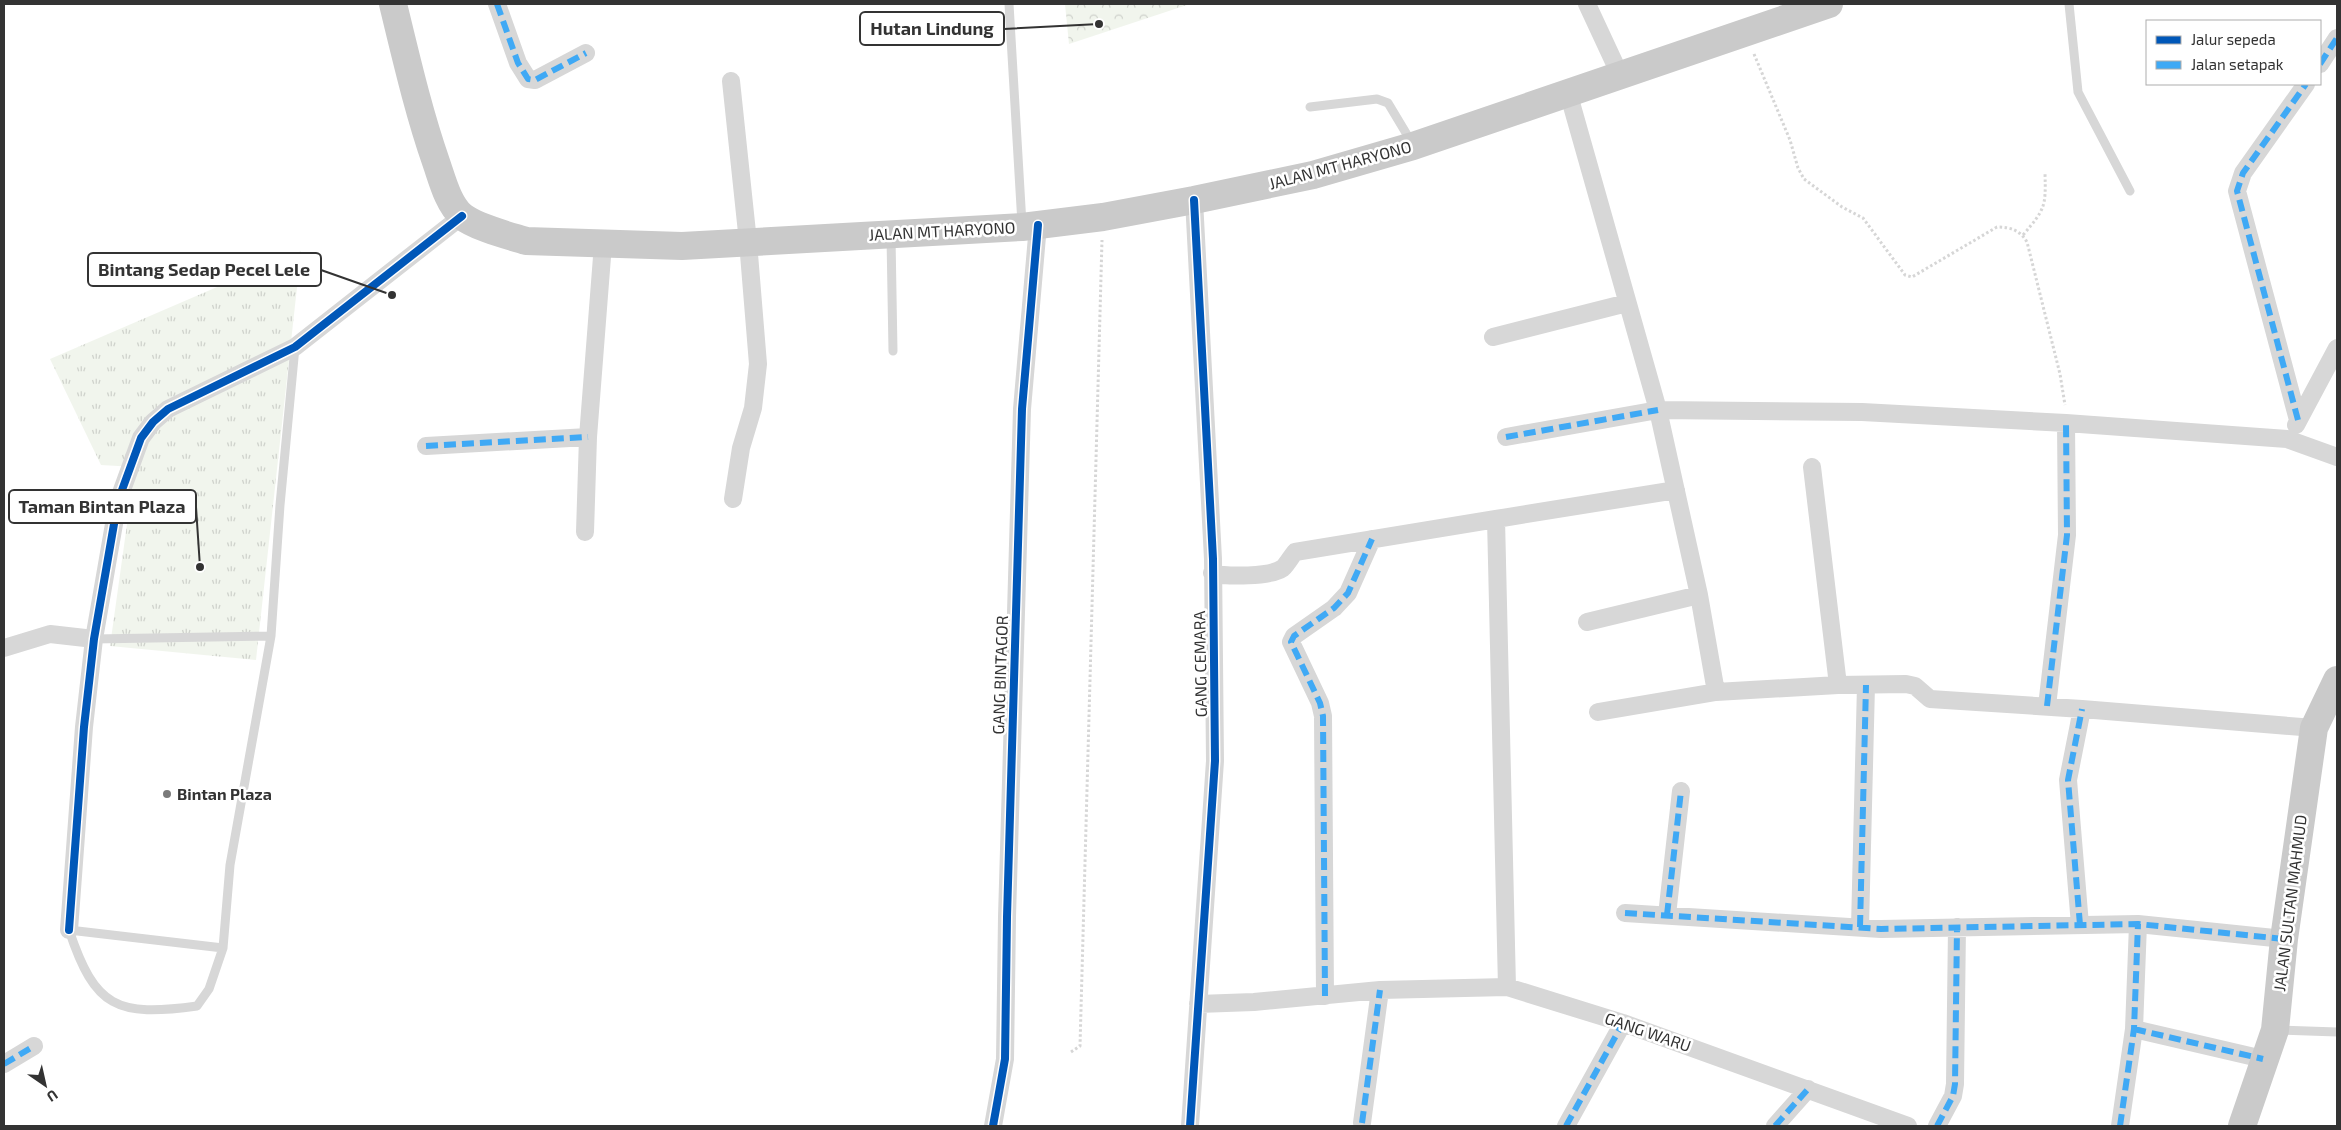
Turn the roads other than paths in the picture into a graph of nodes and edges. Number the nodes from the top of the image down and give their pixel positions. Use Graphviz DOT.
graph roads {
  1 [pos="393,4"];
  2 [pos="497,4"];
  3 [pos="1009,4"];
  4 [pos="1587,4"];
  5 [pos="2069,4"];
  6 [pos="1816,6"];
  7 [pos="2337,38"];
  8 [pos="586,53"];
  9 [pos="2321,62"];
  10 [pos="1620,75"];
  11 [pos="731,81"];
  12 [pos="2305,85"];
  13 [pos="1568,92"];
  14 [pos="1310,107"];
  15 [pos="1413,146"];
  16 [pos="2130,191"];
  17 [pos="1194,200"];
  18 [pos="462,216"];
  19 [pos="1030,226"];
  20 [pos="891,234"];
  21 [pos="748,242"];
  22 [pos="602,244"];
  23 [pos="1627,303"];
  24 [pos="1493,338"];
  25 [pos="295,347"];
  26 [pos="2337,348"];
  27 [pos="893,351"];
  28 [pos="1658,410"];
  29 [pos="2298,420"];
  30 [pos="2066,423"];
  31 [pos="588,437"];
  32 [pos="1506,437"];
  33 [pos="2288,439"];
  34 [pos="426,446"];
  35 [pos="2337,457"];
  36 [pos="1812,467"];
  37 [pos="1676,490"];
  38 [pos="733,499"];
  39 [pos="1496,519"];
  40 [pos="585,532"];
  41 [pos="1372,539"];
  42 [pos="1212,573"];
  43 [pos="1699,595"];
  44 [pos="1587,622"];
  45 [pos="271,636"];
  46 [pos="94,639"];
  47 [pos="4,648"];
  48 [pos="2337,680"];
  49 [pos="1838,685"];
  50 [pos="1866,685"];
  51 [pos="1716,692"];
  52 [pos="2047,706"];
  53 [pos="2082,708"];
  54 [pos="1598,712"];
  55 [pos="2314,728"];
  56 [pos="1681,791"];
  57 [pos="1625,913"];
  58 [pos="1667,915"];
  59 [pos="2138,924"];
  60 [pos="2080,925"];
  61 [pos="1860,927"];
  62 [pos="1957,927"];
  63 [pos="69,930"];
  64 [pos="2284,939"];
  65 [pos="223,948"];
  66 [pos="1507,987"];
  67 [pos="1380,990"];
  68 [pos="1326,996"];
  69 [pos="1198,1004"];
  70 [pos="1624,1023"];
  71 [pos="2134,1029"];
  72 [pos="2275,1030"];
  73 [pos="2337,1032"];
  74 [pos="34,1046"];
  75 [pos="2263,1058"];
  76 [pos="4,1064"];
  77 [pos="1808,1089"];
  78 [pos="1362,1123"];
  79 [pos="993,1126"];
  80 [pos="1190,1126"];
  81 [pos="1566,1126"];
  82 [pos="1774,1126"];
  83 [pos="1908,1126"];
  84 [pos="1937,1126"];
  85 [pos="2120,1126"];
  86 [pos="2242,1126"];
  1 -- 18 [label="main road"];
  2 -- 8 [label="street"];
  3 -- 19 [label="lane"];
  4 -- 10 [label="street"];
  5 -- 16 [label="lane"];
  6 -- 10 [label="main road, JALAN MT HARYONO"];
  7 -- 9 [label="street"];
  10 -- 13 [label="main road, JALAN MT HARYONO"];
  11 -- 21 [label="street"];
  12 -- 29 [label="street"];
  13 -- 15 [label="main road, JALAN MT HARYONO"];
  13 -- 23 [label="street"];
  14 -- 15 [label="lane"];
  15 -- 17 [label="main road, JALAN MT HARYONO"];
  17 -- 19 [label="main road, JALAN MT HARYONO"];
  17 -- 42 [label="street, GANG CEMARA"];
  18 -- 22 [label="main road, JALAN MT HARYONO"];
  18 -- 25 [label="street"];
  19 -- 20 [label="main road, JALAN MT HARYONO"];
  19 -- 79 [label="street, GANG BINTAGOR"];
  20 -- 21 [label="main road, JALAN MT HARYONO"];
  20 -- 27 [label="lane"];
  21 -- 22 [label="main road, JALAN MT HARYONO"];
  21 -- 38 [label="street"];
  22 -- 31 [label="street"];
  23 -- 24 [label="street"];
  23 -- 28 [label="street"];
  25 -- 45 [label="lane"];
  25 -- 46 [label="street"];
  26 -- 29 [label="street"];
  28 -- 30 [label="street"];
  28 -- 32 [label="street"];
  28 -- 37 [label="street"];
  29 -- 33 [label="street"];
  30 -- 33 [label="street"];
  30 -- 52 [label="street"];
  31 -- 34 [label="street"];
  31 -- 40 [label="street"];
  33 -- 35 [label="street"];
  36 -- 49 [label="street"];
  37 -- 39 [label="street"];
  37 -- 43 [label="street"];
  39 -- 41 [label="street"];
  39 -- 66 [label="street"];
  41 -- 42 [label="street"];
  41 -- 68 [label="street"];
  42 -- 69 [label="street, GANG CEMARA"];
  43 -- 44 [label="street"];
  43 -- 51 [label="street"];
  45 -- 46 [label="lane"];
  45 -- 65 [label="lane"];
  46 -- 47 [label="street"];
  46 -- 63 [label="street"];
  48 -- 55 [label="main road, JALAN SULTAN MAHMUD"];
  49 -- 50 [label="street"];
  49 -- 51 [label="street"];
  50 -- 52 [label="street"];
  50 -- 61 [label="street"];
  51 -- 54 [label="street"];
  52 -- 53 [label="street"];
  53 -- 55 [label="street"];
  53 -- 60 [label="street"];
  55 -- 64 [label="main road, JALAN SULTAN MAHMUD"];
  56 -- 58 [label="street"];
  57 -- 58 [label="street"];
  58 -- 61 [label="street"];
  59 -- 60 [label="street"];
  59 -- 64 [label="street"];
  59 -- 71 [label="street"];
  60 -- 62 [label="street"];
  61 -- 62 [label="street"];
  62 -- 84 [label="street"];
  63 -- 65 [label="lane"];
  63 -- 65 [label="lane"];
  64 -- 72 [label="main road, JALAN SULTAN MAHMUD"];
  66 -- 67 [label="street, GANG WARU"];
  66 -- 70 [label="street, GANG WARU"];
  67 -- 68 [label="street, GANG WARU"];
  67 -- 78 [label="street"];
  68 -- 69 [label="street"];
  69 -- 80 [label="street, GANG CEMARA"];
  70 -- 77 [label="street, GANG WARU"];
  70 -- 81 [label="street"];
  71 -- 75 [label="street"];
  71 -- 85 [label="street"];
  72 -- 73 [label="lane"];
  72 -- 75 [label="main road, JALAN SULTAN MAHMUD"];
  74 -- 76 [label="street"];
  75 -- 86 [label="main road, JALAN SULTAN MAHMUD"];
  77 -- 82 [label="street"];
  77 -- 83 [label="street, GANG WARU"];
}
